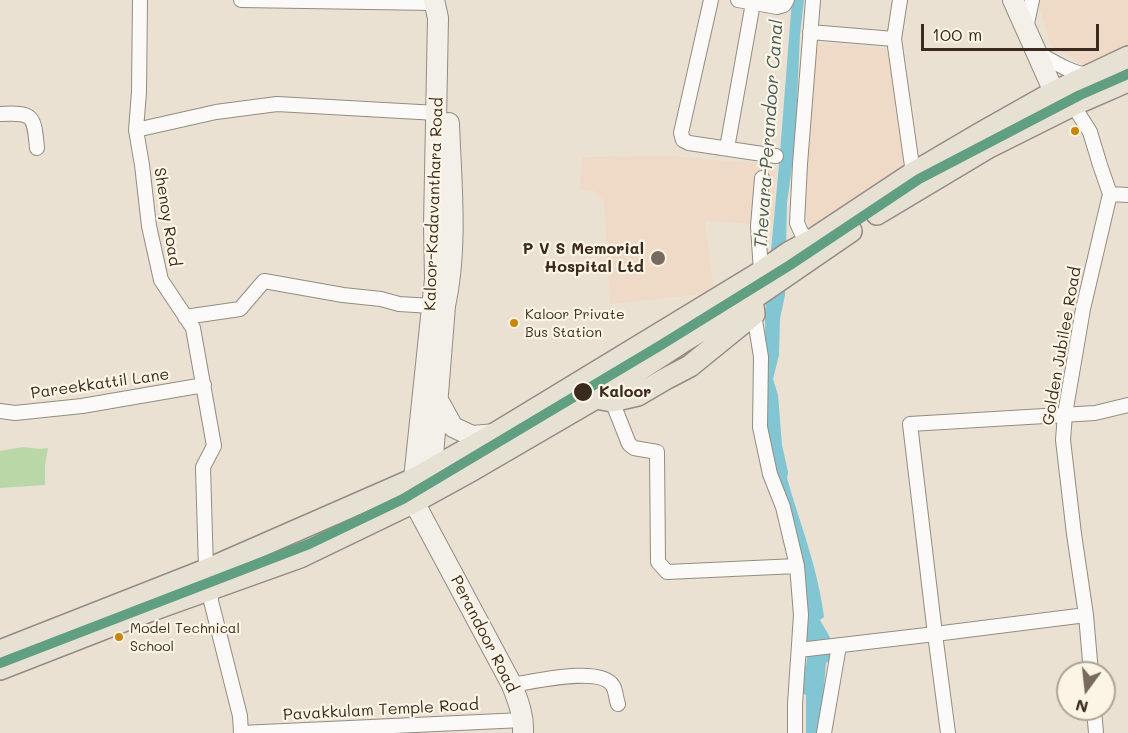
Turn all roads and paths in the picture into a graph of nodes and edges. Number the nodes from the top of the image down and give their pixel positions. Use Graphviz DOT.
graph roads {
  1 [pos="140,0"];
  2 [pos="241,0"];
  3 [pos="711,0"];
  4 [pos="738,0"];
  5 [pos="787,0"];
  6 [pos="813,0"];
  7 [pos="900,0"];
  8 [pos="1013,0"];
  9 [pos="1032,0"];
  10 [pos="438,1"];
  11 [pos="753,3"];
  12 [pos="1026,28"];
  13 [pos="810,32"];
  14 [pos="894,39"];
  15 [pos="1038,53"];
  16 [pos="1128,57"];
  17 [pos="1093,75"];
  18 [pos="1128,81"];
  19 [pos="1054,92"];
  20 [pos="1073,105"];
  21 [pos="437,113"];
  22 [pos="0,114"];
  23 [pos="136,130"];
  24 [pos="38,148"];
  25 [pos="727,148"];
  26 [pos="776,156"];
  27 [pos="913,173"];
  28 [pos="762,178"];
  29 [pos="1110,194"];
  30 [pos="1128,195"];
  31 [pos="443,227"];
  32 [pos="812,240"];
  33 [pos="793,261"];
  34 [pos="761,272"];
  35 [pos="439,306"];
  36 [pos="753,307"];
  37 [pos="185,317"];
  38 [pos="678,333"];
  39 [pos="204,385"];
  40 [pos="604,399"];
  41 [pos="438,400"];
  42 [pos="1128,405"];
  43 [pos="0,411"];
  44 [pos="1065,414"];
  45 [pos="496,434"];
  46 [pos="423,474"];
  47 [pos="434,490"];
  48 [pos="414,502"];
  49 [pos="338,513"];
  50 [pos="352,532"];
  51 [pos="433,538"];
  52 [pos="797,566"];
  53 [pos="202,582"];
  54 [pos="1086,615"];
  55 [pos="935,634"];
  56 [pos="837,646"];
  57 [pos="802,650"];
  58 [pos="0,651"];
  59 [pos="1090,661"];
  60 [pos="0,669"];
  61 [pos="512,685"];
  62 [pos="618,704"];
  63 [pos="523,726"];
  64 [pos="241,733"];
  65 [pos="795,733"];
  66 [pos="824,733"];
  67 [pos="948,733"];
  1 -- 23 [label="street, Shenoy Road"];
  2 -- 10 [label="street"];
  3 -- 25 [label="street"];
  4 -- 11 [label="street"];
  5 -- 11 [label="street"];
  6 -- 13 [label="street"];
  7 -- 14 [label="street"];
  8 -- 12 [label="main road"];
  9 -- 12 [label="street"];
  10 -- 21 [label="main road, Kaloor-Kadavanthara Road"];
  10 -- 31 [label="main road"];
  11 -- 25 [label="street"];
  12 -- 15 [label="main road"];
  13 -- 14 [label="street"];
  13 -- 32 [label="street"];
  14 -- 27 [label="street"];
  15 -- 17 [label="street"];
  15 -- 19 [label="main road"];
  16 -- 17 [label="main road"];
  17 -- 19 [label="main road"];
  18 -- 20 [label="main road"];
  19 -- 20 [label="main road"];
  19 -- 27 [label="main road"];
  20 -- 29 [label="street"];
  20 -- 33 [label="main road"];
  21 -- 23 [label="street"];
  21 -- 31 [label="main road, Kaloor-Kadavanthara Road"];
  22 -- 24 [label="street"];
  23 -- 37 [label="street, Shenoy Road"];
  25 -- 26 [label="street"];
  27 -- 32 [label="main road"];
  28 -- 34 [label="street"];
  29 -- 30 [label="street"];
  29 -- 44 [label="street, Golden Jubilee Road"];
  31 -- 35 [label="main road, Kaloor-Kadavanthara Road"];
  31 -- 35 [label="main road, Kaloor-Kadavanthara Road"];
  32 -- 33 [label="main road"];
  33 -- 34 [label="main road"];
  33 -- 36 [label="main road"];
  34 -- 38 [label="main road"];
  35 -- 37 [label="street"];
  35 -- 41 [label="main road, Kaloor-Kadavanthara Road"];
  35 -- 46 [label="main road, Kaloor-Kadavanthara Road"];
  36 -- 38 [label="main road"];
  36 -- 40 [label="main road"];
  36 -- 52 [label="street"];
  37 -- 39 [label="street, Shenoy Road"];
  38 -- 40 [label="main road"];
  38 -- 45 [label="main road"];
  39 -- 43 [label="street, Pareekkattil Lane"];
  39 -- 53 [label="street, Shenoy Road"];
  40 -- 47 [label="main road"];
  40 -- 52 [label="street"];
  41 -- 45 [label="main road"];
  41 -- 46 [label="main road, Kaloor-Kadavanthara Road"];
  42 -- 44 [label="street"];
  44 -- 54 [label="street, Golden Jubilee Road"];
  44 -- 55 [label="street"];
  45 -- 46 [label="main road"];
  46 -- 47 [label="main road"];
  46 -- 48 [label="main road"];
  46 -- 49 [label="main road"];
  47 -- 48 [label="main road"];
  47 -- 51 [label="main road, Perandoor Road"];
  48 -- 50 [label="main road"];
  48 -- 51 [label="main road, Perandoor Road"];
  49 -- 50 [label="main road"];
  49 -- 53 [label="main road"];
  50 -- 53 [label="main road"];
  51 -- 61 [label="main road, Perandoor Road"];
  52 -- 57 [label="street"];
  53 -- 58 [label="main road"];
  53 -- 60 [label="main road"];
  53 -- 64 [label="street, Shenoy Road"];
  54 -- 55 [label="street"];
  54 -- 59 [label="street, Golden Jubilee Road"];
  55 -- 56 [label="street"];
  55 -- 67 [label="street"];
  56 -- 57 [label="street"];
  56 -- 66 [label="street"];
  57 -- 65 [label="street"];
  61 -- 62 [label="street"];
  61 -- 63 [label="main road, Perandoor Road"];
  63 -- 64 [label="street, Pavakkulam Temple Road"];
}
